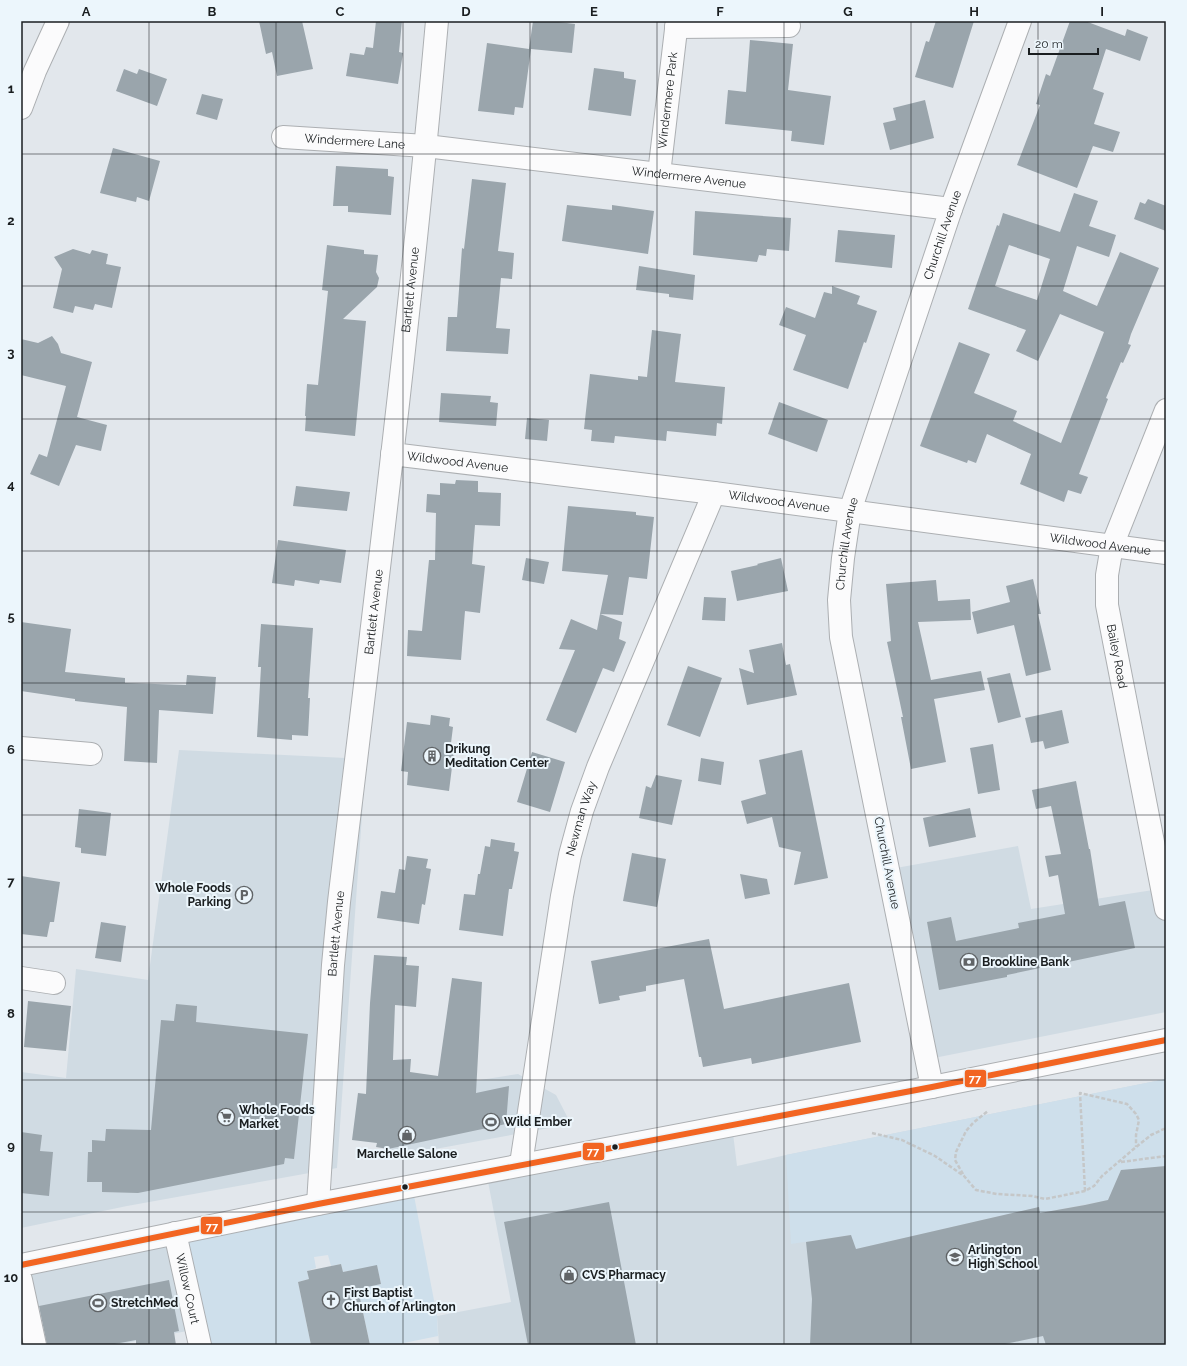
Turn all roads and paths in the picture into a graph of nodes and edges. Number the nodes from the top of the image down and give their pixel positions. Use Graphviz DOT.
graph roads {
  1 [pos="58,21"];
  2 [pos="437,21"];
  3 [pos="1020,21"];
  4 [pos="677,24"];
  5 [pos="789,26"];
  6 [pos="21,108"];
  7 [pos="283,137"];
  8 [pos="426,146"];
  9 [pos="659,174"];
  10 [pos="951,209"];
  11 [pos="1166,410"];
  12 [pos="392,454"];
  13 [pos="714,493"];
  14 [pos="850,511"];
  15 [pos="1112,546"];
  16 [pos="1166,553"];
  17 [pos="21,748"];
  18 [pos="90,754"];
  19 [pos="1166,909"];
  20 [pos="21,978"];
  21 [pos="54,983"];
  22 [pos="1166,1040"];
  23 [pos="932,1087"];
  24 [pos="988,1111"];
  25 [pos="1166,1128"];
  26 [pos="872,1133"];
  27 [pos="1136,1147"];
  28 [pos="1166,1156"];
  29 [pos="1119,1162"];
  30 [pos="522,1164"];
  31 [pos="964,1176"];
  32 [pos="1085,1190"];
  33 [pos="318,1204"];
  34 [pos="175,1233"];
  35 [pos="21,1265"];
  36 [pos="21,1280"];
  37 [pos="36,1345"];
  38 [pos="200,1345"];
  1 -- 6 [label="street"];
  2 -- 8 [label="street, Bartlett Avenue"];
  3 -- 10 [label="street, Churchill Avenue"];
  4 -- 5 [label="street, Windermere Park"];
  4 -- 9 [label="street, Windermere Park"];
  7 -- 8 [label="street, Windermere Lane"];
  8 -- 9 [label="street, Windermere Avenue"];
  8 -- 12 [label="street, Bartlett Avenue"];
  9 -- 10 [label="street, Windermere Avenue"];
  10 -- 14 [label="street, Churchill Avenue"];
  11 -- 15 [label="street, Bailey Road"];
  12 -- 13 [label="street, Wildwood Avenue"];
  12 -- 33 [label="street, Bartlett Avenue"];
  13 -- 14 [label="street, Wildwood Avenue"];
  13 -- 30 [label="street, Newman Way"];
  14 -- 15 [label="street, Wildwood Avenue"];
  14 -- 23 [label="street, Churchill Avenue"];
  15 -- 16 [label="street, Wildwood Avenue"];
  15 -- 19 [label="street, Bailey Road"];
  17 -- 18 [label="street"];
  20 -- 21 [label="street"];
  22 -- 23 [label="street"];
  23 -- 30 [label="street"];
  24 -- 31 [label="path"];
  25 -- 27 [label="path"];
  26 -- 31 [label="path"];
  27 -- 29 [label="path"];
  27 -- 32 [label="path"];
  28 -- 29 [label="path"];
  29 -- 32 [label="path"];
  30 -- 33 [label="street"];
  31 -- 32 [label="path"];
  33 -- 34 [label="street"];
  34 -- 35 [label="street"];
  34 -- 38 [label="street, Willow Court"];
  36 -- 37 [label="street"];
}
